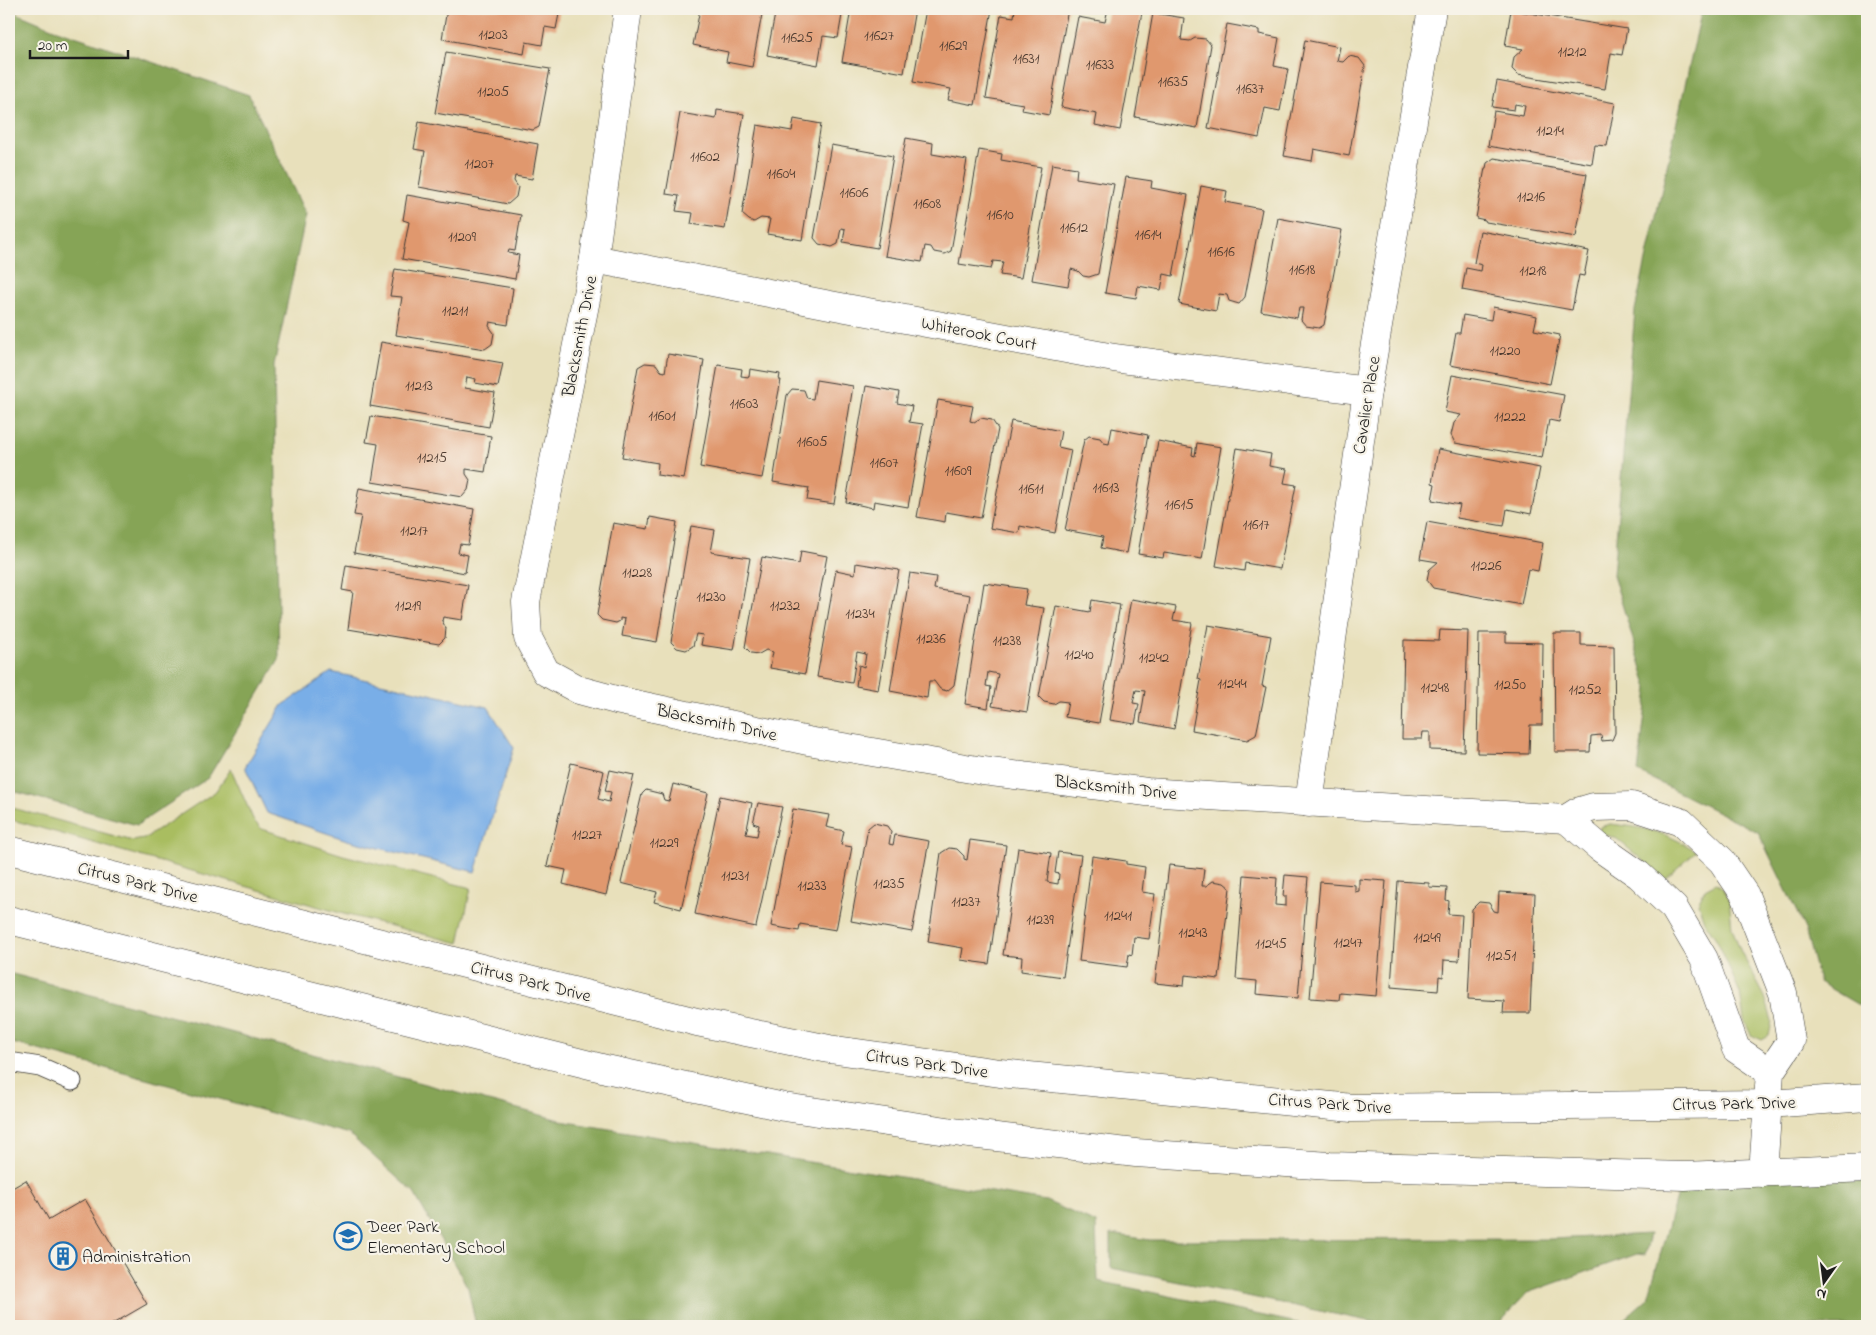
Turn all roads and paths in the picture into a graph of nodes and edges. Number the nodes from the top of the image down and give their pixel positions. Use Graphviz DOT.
graph roads {
  1 [pos="628,9"];
  2 [pos="1432,9"];
  3 [pos="594,259"];
  4 [pos="1367,391"];
  5 [pos="1309,803"];
  6 [pos="1566,819"];
  7 [pos="9,850"];
  8 [pos="9,920"];
  9 [pos="9,1062"];
  10 [pos="1770,1072"];
  11 [pos="72,1081"];
  12 [pos="1867,1097"];
  13 [pos="1768,1104"];
  14 [pos="1867,1168"];
  15 [pos="1763,1173"];
  1 -- 3 [label="street, Blacksmith Drive"];
  2 -- 4 [label="street, Cavalier Place"];
  3 -- 4 [label="street, Whiterook Court"];
  3 -- 5 [label="street, Blacksmith Drive"];
  4 -- 5 [label="street, Cavalier Place"];
  5 -- 6 [label="street, Blacksmith Drive"];
  6 -- 10 [label="street"];
  6 -- 10 [label="street, Blacksmith Drive"];
  7 -- 13 [label="street, Citrus Park Drive"];
  8 -- 15 [label="street"];
  9 -- 11 [label="lane"];
  10 -- 13 [label="street, Blacksmith Drive"];
  12 -- 13 [label="street, Citrus Park Drive"];
  13 -- 15 [label="street, Blacksmith Drive"];
  14 -- 15 [label="street"];
}
